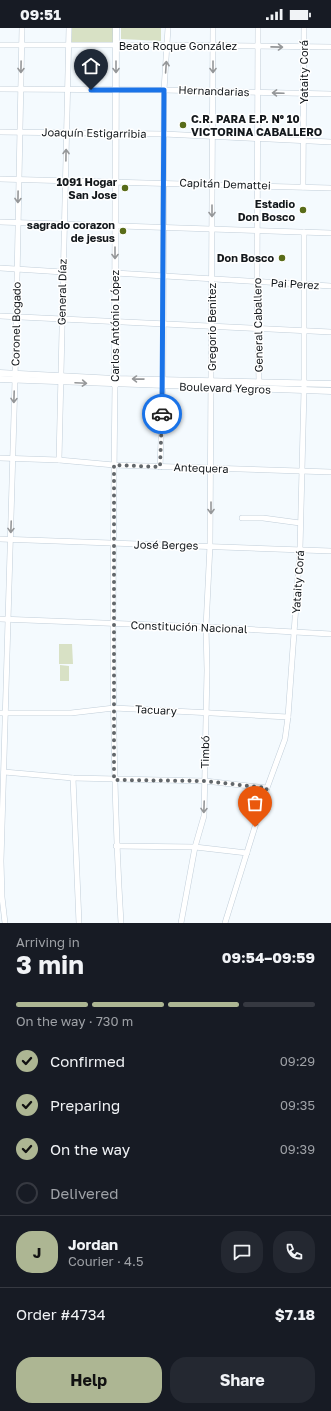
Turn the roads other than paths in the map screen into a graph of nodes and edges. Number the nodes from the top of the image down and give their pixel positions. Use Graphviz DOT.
graph roads {
  1 [pos="22,28"];
  2 [pos="69,28"];
  3 [pos="116,28"];
  4 [pos="168,28"];
  5 [pos="213,28"];
  6 [pos="258,28"];
  7 [pos="304,28"];
  8 [pos="0,45"];
  9 [pos="22,45"];
  10 [pos="69,45"];
  11 [pos="116,45"];
  12 [pos="168,45"];
  13 [pos="213,46"];
  14 [pos="258,46"];
  15 [pos="304,47"];
  16 [pos="331,47"];
  17 [pos="0,89"];
  18 [pos="21,89"];
  19 [pos="67,90"];
  20 [pos="116,90"];
  21 [pos="164,90"];
  22 [pos="213,91"];
  23 [pos="258,92"];
  24 [pos="304,94"];
  25 [pos="331,94"];
  26 [pos="0,132"];
  27 [pos="20,132"];
  28 [pos="66,133"];
  29 [pos="116,134"];
  30 [pos="164,134"];
  31 [pos="212,137"];
  32 [pos="258,139"];
  33 [pos="304,141"];
  34 [pos="331,142"];
  35 [pos="0,179"];
  36 [pos="19,179"];
  37 [pos="65,180"];
  38 [pos="115,182"];
  39 [pos="164,182"];
  40 [pos="212,184"];
  41 [pos="257,186"];
  42 [pos="303,187"];
  43 [pos="331,188"];
  44 [pos="0,222"];
  45 [pos="18,222"];
  46 [pos="64,224"];
  47 [pos="115,226"];
  48 [pos="164,227"];
  49 [pos="212,228"];
  50 [pos="257,230"];
  51 [pos="304,232"];
  52 [pos="331,233"];
  53 [pos="0,268"];
  54 [pos="18,269"];
  55 [pos="63,272"];
  56 [pos="115,273"];
  57 [pos="164,276"];
  58 [pos="212,279"];
  59 [pos="257,282"];
  60 [pos="304,285"];
  61 [pos="331,286"];
  62 [pos="0,316"];
  63 [pos="16,317"];
  64 [pos="62,320"];
  65 [pos="115,322"];
  66 [pos="163,324"];
  67 [pos="212,325"];
  68 [pos="257,328"];
  69 [pos="304,330"];
  70 [pos="331,332"];
  71 [pos="0,373"];
  72 [pos="15,377"];
  73 [pos="0,379"];
  74 [pos="61,379"];
  75 [pos="212,380"];
  76 [pos="115,382"];
  77 [pos="259,382"];
  78 [pos="163,383"];
  79 [pos="303,383"];
  80 [pos="331,384"];
  81 [pos="212,388"];
  82 [pos="304,390"];
  83 [pos="331,391"];
  84 [pos="0,458"];
  85 [pos="12,458"];
  86 [pos="59,460"];
  87 [pos="114,465"];
  88 [pos="160,467"];
  89 [pos="211,469"];
  90 [pos="302,471"];
  91 [pos="331,472"];
  92 [pos="242,518"];
  93 [pos="300,524"];
  94 [pos="0,539"];
  95 [pos="10,540"];
  96 [pos="113,544"];
  97 [pos="210,546"];
  98 [pos="300,549"];
  99 [pos="331,551"];
  100 [pos="0,619"];
  101 [pos="8,619"];
  102 [pos="114,624"];
  103 [pos="206,627"];
  104 [pos="294,632"];
  105 [pos="331,634"];
  106 [pos="114,708"];
  107 [pos="3,713"];
  108 [pos="206,713"];
  109 [pos="288,718"];
  110 [pos="4,772"];
  111 [pos="73,778"];
  112 [pos="2,779"];
  113 [pos="114,780"];
  114 [pos="205,781"];
  115 [pos="267,788"];
  116 [pos="116,846"];
  117 [pos="195,847"];
  118 [pos="247,853"];
  119 [pos="0,861"];
  120 [pos="6,923"];
  121 [pos="79,923"];
  122 [pos="121,923"];
  123 [pos="181,923"];
  124 [pos="225,923"];
  1 -- 9 [label="street, Coronel Bogado"];
  2 -- 10 [label="street, General Díaz"];
  3 -- 11 [label="main road, Carlos António López"];
  4 -- 12 [label="street"];
  5 -- 13 [label="street, Gregorio Benitez"];
  6 -- 14 [label="street, General Caballero"];
  7 -- 15 [label="street, Yataity Corá"];
  8 -- 9 [label="street, Beato Roque González"];
  9 -- 10 [label="street, Beato Roque González"];
  9 -- 18 [label="street, Coronel Bogado, one-way"];
  10 -- 11 [label="street, Beato Roque González"];
  10 -- 19 [label="street, General Díaz"];
  11 -- 12 [label="street, Beato Roque González"];
  11 -- 20 [label="main road, Carlos António López, one-way"];
  12 -- 13 [label="street, Beato Roque González"];
  21 -- 12 [label="street, one-way"];
  13 -- 14 [label="street, Beato Roque González"];
  13 -- 22 [label="street, Gregorio Benitez, one-way"];
  14 -- 15 [label="street, Beato Roque González, one-way"];
  14 -- 23 [label="street, General Caballero"];
  15 -- 16 [label="street, Beato Roque González"];
  15 -- 24 [label="street, Yataity Corá"];
  17 -- 18 [label="street, Hernandarias"];
  18 -- 19 [label="street, Hernandarias"];
  18 -- 27 [label="street, Coronel Bogado"];
  19 -- 20 [label="street, Hernandarias"];
  19 -- 28 [label="street, General Díaz"];
  20 -- 21 [label="street, Hernandarias"];
  20 -- 29 [label="main road, Carlos António López"];
  21 -- 22 [label="street, Hernandarias"];
  21 -- 30 [label="street"];
  22 -- 23 [label="street, Hernandarias"];
  22 -- 31 [label="street, Gregorio Benitez"];
  24 -- 23 [label="street, Hernandarias, one-way"];
  23 -- 32 [label="street, General Caballero"];
  24 -- 25 [label="street, Hernandarias"];
  24 -- 33 [label="street, Yataity Corá"];
  26 -- 27 [label="street, Joaquín Estigarribia"];
  27 -- 28 [label="street, Joaquín Estigarribia"];
  27 -- 36 [label="street, Coronel Bogado"];
  28 -- 29 [label="street, Joaquín Estigarribia"];
  37 -- 28 [label="street, General Díaz, one-way"];
  29 -- 30 [label="street, Joaquín Estigarribia"];
  29 -- 38 [label="main road, Carlos António López"];
  30 -- 31 [label="street, Joaquín Estigarribia"];
  30 -- 39 [label="street"];
  31 -- 32 [label="street, Joaquín Estigarribia"];
  31 -- 40 [label="street, Gregorio Benitez"];
  32 -- 33 [label="street, Joaquín Estigarribia"];
  32 -- 41 [label="street, General Caballero"];
  33 -- 34 [label="street, Joaquín Estigarribia"];
  33 -- 42 [label="street, Yataity Corá"];
  35 -- 36 [label="street, Capitán Demattei"];
  36 -- 37 [label="street, Capitán Demattei"];
  36 -- 45 [label="street, Coronel Bogado, one-way"];
  37 -- 38 [label="street, Capitán Demattei"];
  37 -- 46 [label="street, General Díaz"];
  38 -- 39 [label="street, Capitán Demattei"];
  38 -- 47 [label="main road, Carlos António López"];
  39 -- 40 [label="street, Capitán Demattei"];
  39 -- 48 [label="street"];
  40 -- 41 [label="street, Capitán Demattei"];
  40 -- 49 [label="street, Gregorio Benitez, one-way"];
  41 -- 42 [label="street, Capitán Demattei"];
  41 -- 50 [label="street, General Caballero"];
  42 -- 43 [label="street, Capitán Demattei"];
  44 -- 45 [label="street"];
  45 -- 46 [label="street"];
  45 -- 54 [label="street, Coronel Bogado"];
  46 -- 47 [label="street"];
  46 -- 55 [label="street, General Díaz"];
  47 -- 48 [label="street"];
  47 -- 56 [label="main road, Carlos António López, one-way"];
  48 -- 49 [label="street"];
  48 -- 57 [label="street"];
  49 -- 50 [label="street"];
  49 -- 58 [label="street, Gregorio Benitez"];
  50 -- 51 [label="street"];
  50 -- 59 [label="street, General Caballero"];
  51 -- 52 [label="street"];
  51 -- 60 [label="street, Yataity Corá"];
  53 -- 54 [label="street"];
  54 -- 55 [label="street"];
  54 -- 63 [label="street, Coronel Bogado"];
  55 -- 64 [label="street, General Díaz"];
  56 -- 57 [label="street, Pai Perez"];
  56 -- 65 [label="main road, Carlos António López"];
  57 -- 58 [label="street, Pai Perez"];
  57 -- 66 [label="street"];
  58 -- 59 [label="street, Pai Perez"];
  58 -- 67 [label="street, Gregorio Benitez"];
  59 -- 60 [label="street, Pai Perez"];
  59 -- 68 [label="street, General Caballero"];
  60 -- 61 [label="street, Pai Perez"];
  60 -- 69 [label="street, Yataity Corá"];
  62 -- 63 [label="street"];
  63 -- 64 [label="street"];
  63 -- 72 [label="street, Coronel Bogado"];
  64 -- 65 [label="street"];
  64 -- 74 [label="street, General Díaz"];
  65 -- 66 [label="street"];
  65 -- 76 [label="main road, Carlos António López"];
  66 -- 67 [label="street"];
  66 -- 78 [label="street"];
  67 -- 68 [label="street"];
  67 -- 75 [label="street, Gregorio Benitez"];
  68 -- 69 [label="street"];
  68 -- 77 [label="street, General Caballero"];
  69 -- 70 [label="street"];
  69 -- 79 [label="street, Yataity Corá"];
  71 -- 72 [label="main road, Boulevard Yegros"];
  72 -- 73 [label="main road, Boulevard Yegros"];
  72 -- 74 [label="main road, Boulevard Yegros"];
  72 -- 85 [label="street, Coronel Bogado, one-way"];
  74 -- 76 [label="main road, Boulevard Yegros"];
  74 -- 86 [label="street, General Díaz"];
  75 -- 77 [label="main road, Boulevard Yegros"];
  75 -- 78 [label="main road, Boulevard Yegros"];
  75 -- 81 [label="street, Gregorio Benitez"];
  76 -- 78 [label="main road, Boulevard Yegros"];
  76 -- 87 [label="street, Carlos António López"];
  77 -- 79 [label="main road, Boulevard Yegros"];
  78 -- 81 [label="main road, Boulevard Yegros"];
  78 -- 88 [label="street"];
  79 -- 80 [label="main road, Boulevard Yegros"];
  79 -- 82 [label="street, Yataity Corá"];
  81 -- 82 [label="main road, Boulevard Yegros"];
  81 -- 89 [label="street, Gregorio Benitez"];
  82 -- 83 [label="main road, Boulevard Yegros"];
  82 -- 90 [label="street, Yataity Corá"];
  84 -- 85 [label="street, Antequera"];
  85 -- 86 [label="street, Antequera"];
  85 -- 95 [label="street, Coronel Bogado, one-way"];
  86 -- 87 [label="street, Antequera"];
  87 -- 88 [label="street, Antequera"];
  87 -- 96 [label="street, Carlos António López"];
  88 -- 89 [label="street, Antequera"];
  89 -- 90 [label="street, Antequera"];
  89 -- 97 [label="street, Gregorio Benitez, one-way"];
  90 -- 91 [label="street, Antequera"];
  90 -- 93 [label="street, Yataity Corá"];
  92 -- 93 [label="street"];
  93 -- 98 [label="street, Yataity Corá"];
  94 -- 95 [label="street, José Berges"];
  95 -- 96 [label="street, José Berges"];
  95 -- 101 [label="street, Coronel Bogado"];
  96 -- 97 [label="street, José Berges"];
  96 -- 102 [label="street, Carlos António López"];
  97 -- 98 [label="street, José Berges"];
  97 -- 103 [label="street, Gregorio Benitez"];
  98 -- 99 [label="street, José Berges"];
  98 -- 104 [label="street, Yataity Corá"];
  100 -- 101 [label="street, Constitución Nacional"];
  101 -- 102 [label="street, Constitución Nacional"];
  101 -- 107 [label="street, Coronel Bogado"];
  102 -- 103 [label="street, Constitución Nacional"];
  102 -- 106 [label="street, Carlos António López"];
  103 -- 104 [label="street, Constitución Nacional"];
  103 -- 108 [label="street, Timbó"];
  104 -- 105 [label="street, Constitución Nacional"];
  104 -- 109 [label="street, Yataity Corá"];
  106 -- 107 [label="street, Tacuary"];
  106 -- 108 [label="street, Tacuary"];
  106 -- 113 [label="street, Carlos António López"];
  107 -- 110 [label="street, Coronel Bogado"];
  108 -- 109 [label="street, Tacuary"];
  108 -- 114 [label="street, Timbó"];
  109 -- 115 [label="street, Yataity Corá"];
  110 -- 111 [label="street"];
  110 -- 112 [label="street, Coronel Bogado"];
  111 -- 113 [label="street"];
  111 -- 121 [label="street"];
  112 -- 119 [label="street, Coronel Bogado"];
  113 -- 114 [label="street"];
  113 -- 116 [label="street, Carlos António López"];
  114 -- 115 [label="street"];
  114 -- 117 [label="street, Timbó, one-way"];
  115 -- 118 [label="street, Yataity Corá"];
  116 -- 117 [label="street"];
  116 -- 122 [label="street, Carlos António López"];
  117 -- 118 [label="street"];
  117 -- 123 [label="street, Timbó"];
  118 -- 124 [label="street, Yataity Corá"];
  119 -- 120 [label="street, Coronel Bogado"];
}
